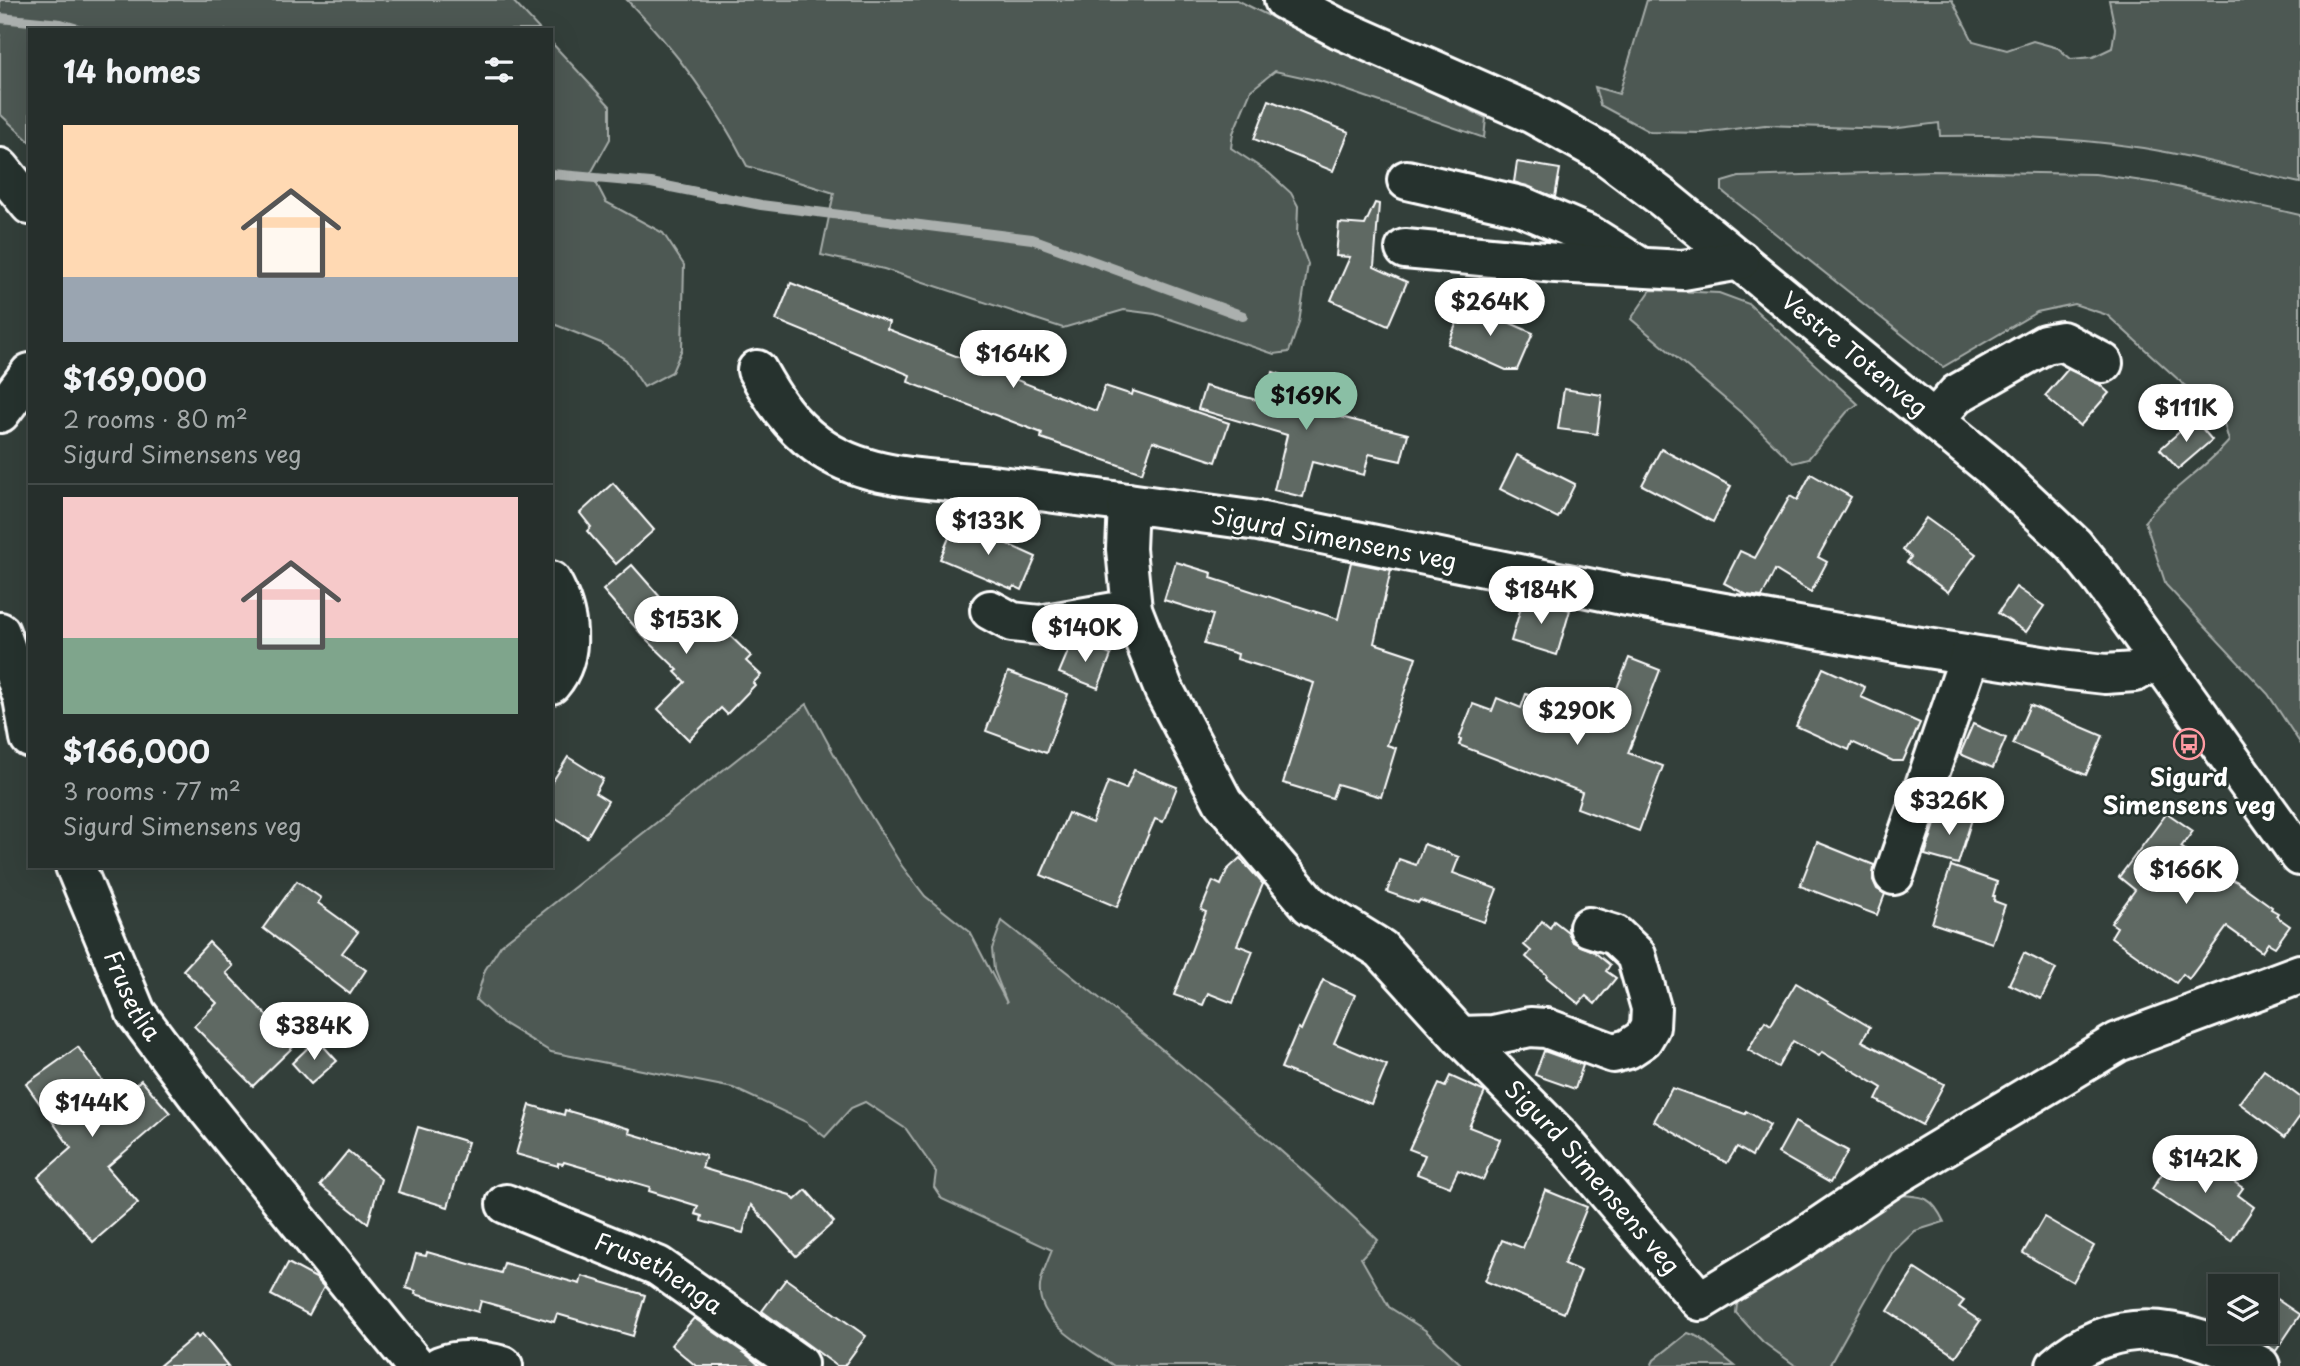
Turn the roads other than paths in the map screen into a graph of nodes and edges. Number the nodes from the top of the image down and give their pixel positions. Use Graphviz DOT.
graph roads {
  1 [pos="1284,0"];
  2 [pos="0,168"];
  3 [pos="1407,180"];
  4 [pos="28,203"];
  5 [pos="1405,249"];
  6 [pos="1740,260"];
  7 [pos="1642,268"];
  8 [pos="2103,363"];
  9 [pos="757,370"];
  10 [pos="28,376"];
  11 [pos="0,413"];
  12 [pos="1934,420"];
  13 [pos="1128,503"];
  14 [pos="553,586"];
  15 [pos="1132,609"];
  16 [pos="990,610"];
  17 [pos="0,632"];
  18 [pos="1970,655"];
  19 [pos="2157,660"];
  20 [pos="553,682"];
  21 [pos="28,727"];
  22 [pos="2300,856"];
  23 [pos="76,868"];
  24 [pos="1894,875"];
  25 [pos="1589,927"];
  26 [pos="2300,974"];
  27 [pos="1460,1037"];
  28 [pos="506,1204"];
  29 [pos="799,1365"];
  30 [pos="416,1366"];
  31 [pos="440,1366"];
  32 [pos="503,1366"];
  33 [pos="2056,1366"];
  34 [pos="2260,1366"];
  1 -- 6 [label="street, Vestre Totenveg"];
  2 -- 4 [label="street"];
  3 -- 7 [label="street"];
  5 -- 7 [label="street"];
  6 -- 7 [label="street"];
  6 -- 12 [label="street, Vestre Totenveg"];
  8 -- 12 [label="street"];
  9 -- 13 [label="street, Sigurd Simensens veg"];
  10 -- 11 [label="street"];
  12 -- 19 [label="street, Vestre Totenveg"];
  13 -- 15 [label="street, Sigurd Simensens veg"];
  13 -- 18 [label="street, Sigurd Simensens veg"];
  14 -- 20 [label="street"];
  15 -- 16 [label="street"];
  15 -- 27 [label="street, Sigurd Simensens veg"];
  17 -- 21 [label="street"];
  18 -- 19 [label="street, Sigurd Simensens veg"];
  18 -- 24 [label="street"];
  19 -- 22 [label="street, Vestre Totenveg"];
  23 -- 30 [label="street, Frusetlia"];
  25 -- 27 [label="street"];
  26 -- 27 [label="street, Sigurd Simensens veg"];
  28 -- 29 [label="street, Frusethenga"];
  31 -- 32 [label="street"];
  33 -- 34 [label="street"];
}
